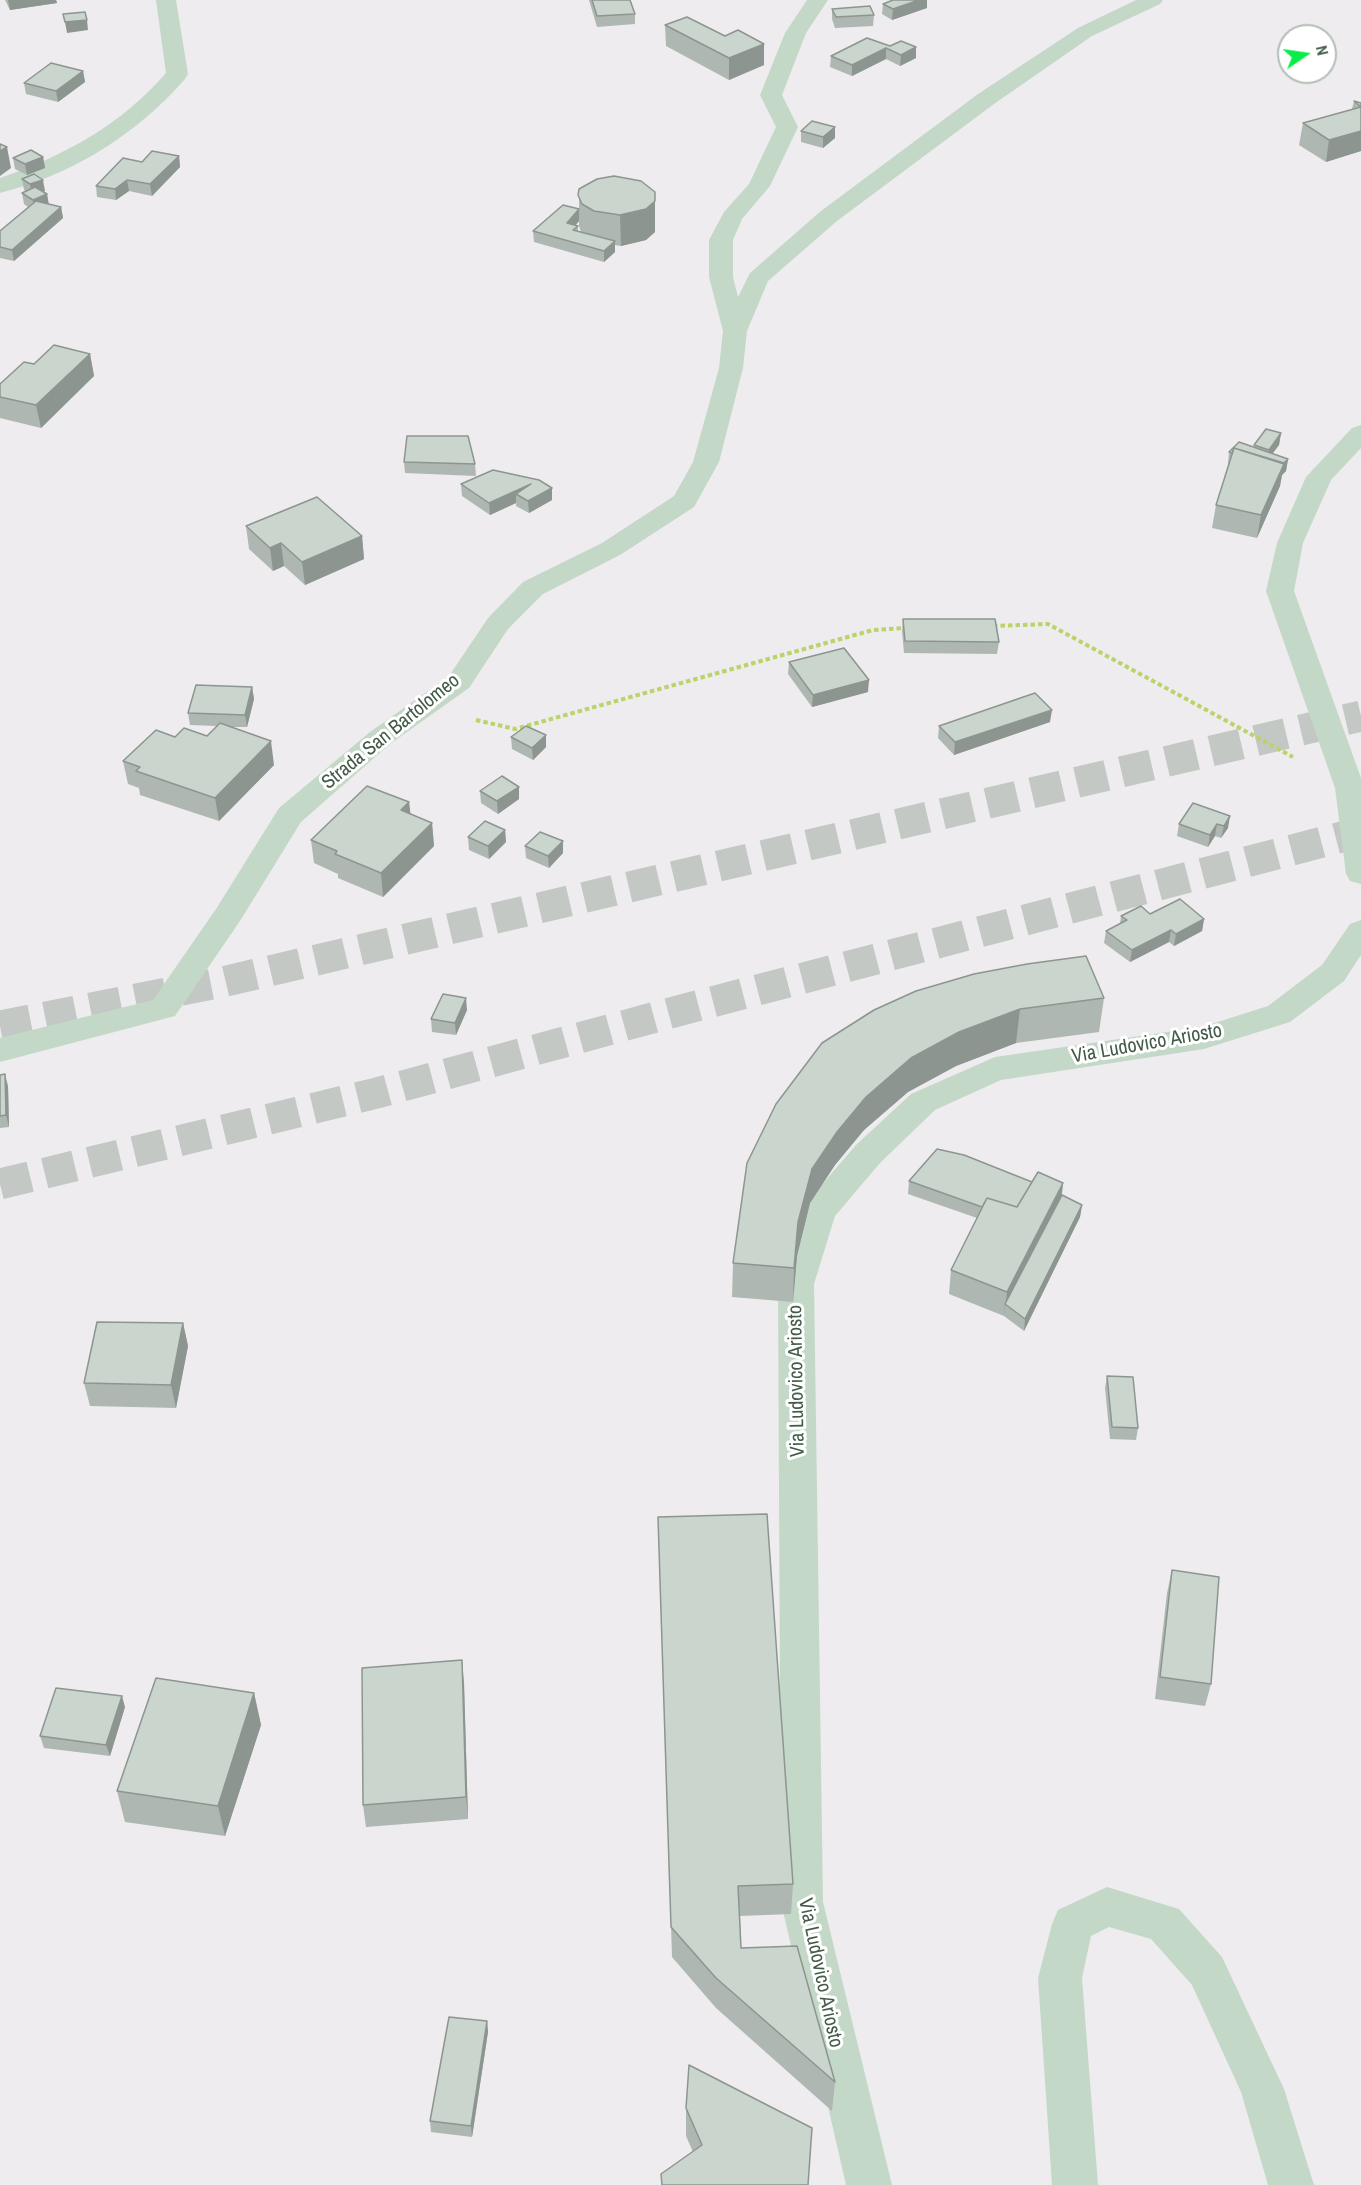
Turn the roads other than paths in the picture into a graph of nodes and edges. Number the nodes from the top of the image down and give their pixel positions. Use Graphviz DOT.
graph roads {
  1 [pos="166,0"];
  2 [pos="818,0"];
  3 [pos="1153,0"];
  4 [pos="0,186"];
  5 [pos="735,331"];
  6 [pos="1361,433"];
  7 [pos="1361,874"];
  8 [pos="1361,931"];
  9 [pos="0,1050"];
  10 [pos="869,2185"];
  11 [pos="1075,2185"];
  12 [pos="1291,2185"];
  1 -- 4 [label="street"];
  2 -- 5 [label="street, Strada San Bartolomeo"];
  3 -- 5 [label="street"];
  5 -- 9 [label="street, Strada San Bartolomeo"];
  6 -- 7 [label="street"];
  8 -- 10 [label="street, Via Ludovico Ariosto"];
  11 -- 12 [label="street"];
}
